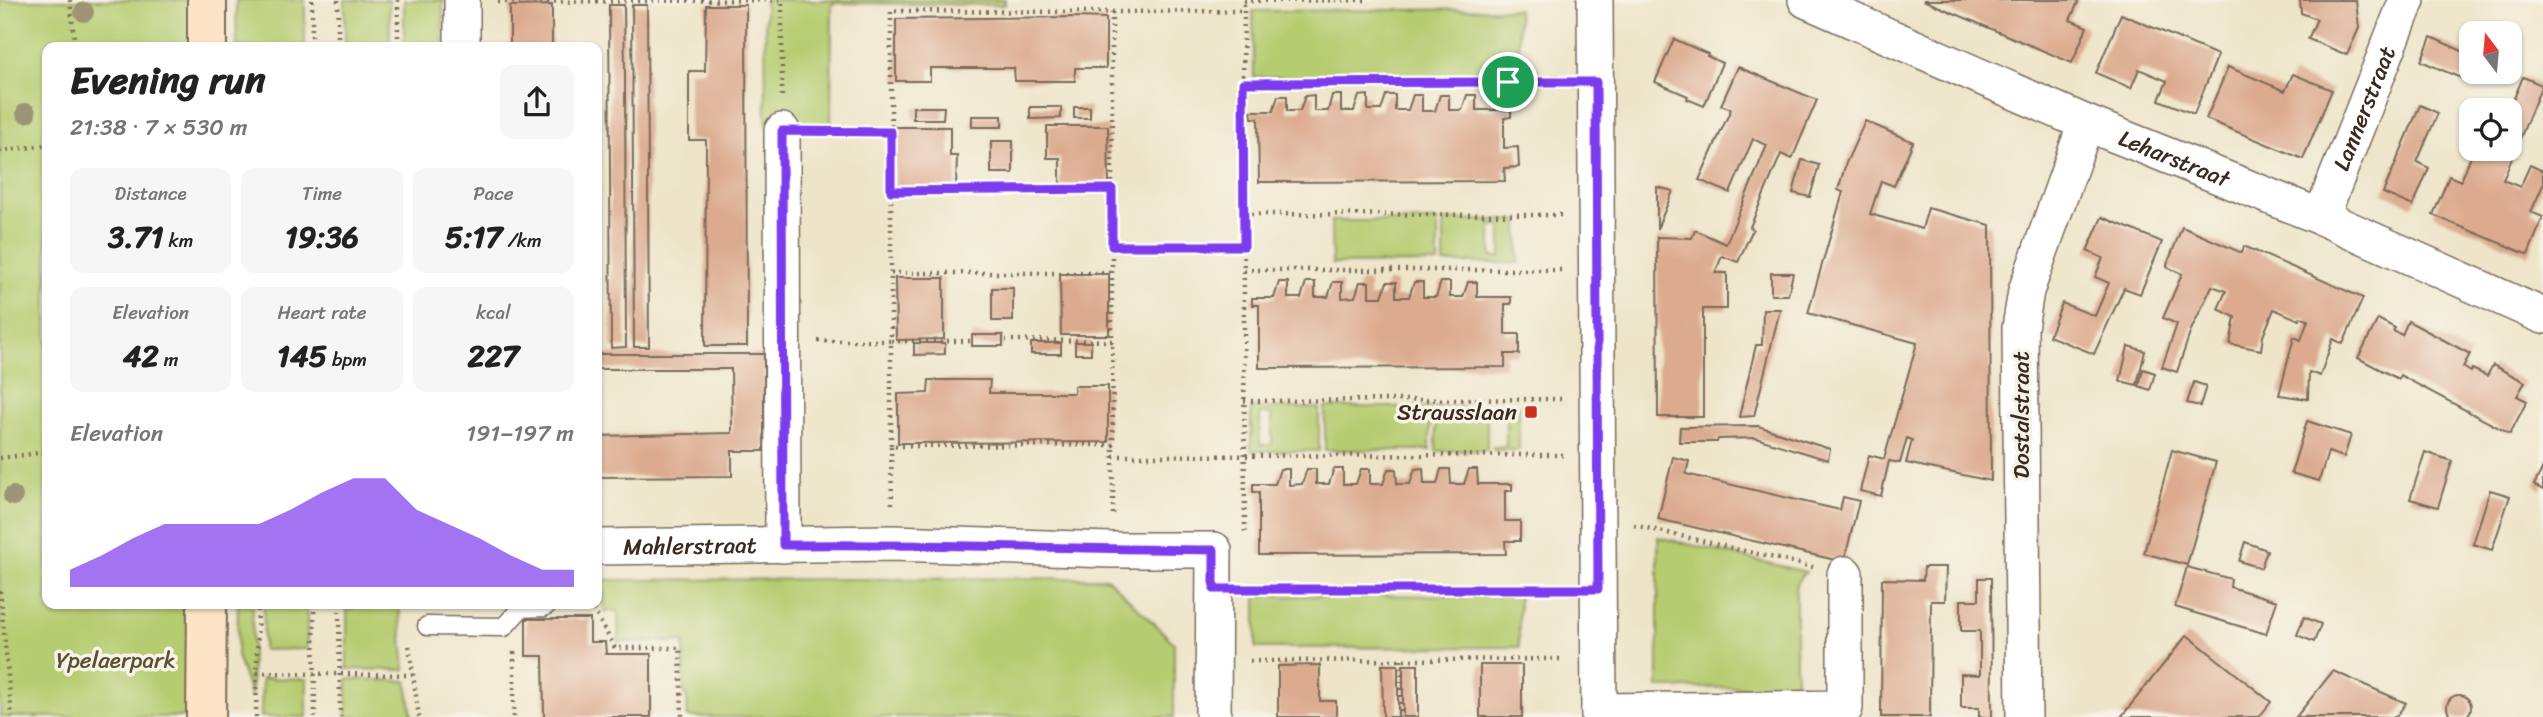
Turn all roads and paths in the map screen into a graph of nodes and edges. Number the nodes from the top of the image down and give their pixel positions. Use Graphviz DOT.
graph roads {
  1 [pos="70,0"];
  2 [pos="207,0"];
  3 [pos="312,0"];
  4 [pos="338,0"];
  5 [pos="398,0"];
  6 [pos="782,0"];
  7 [pos="1244,0"];
  8 [pos="1367,0"];
  9 [pos="1595,0"];
  10 [pos="1806,0"];
  11 [pos="2407,0"];
  12 [pos="462,1"];
  13 [pos="1243,11"];
  14 [pos="1112,12"];
  15 [pos="74,42"];
  16 [pos="207,42"];
  17 [pos="312,42"];
  18 [pos="338,42"];
  19 [pos="398,42"];
  20 [pos="462,42"];
  21 [pos="1596,82"];
  22 [pos="1243,83"];
  23 [pos="2086,123"];
  24 [pos="782,131"];
  25 [pos="891,132"];
  26 [pos="42,146"];
  27 [pos="0,151"];
  28 [pos="1112,189"];
  29 [pos="891,191"];
  30 [pos="1244,214"];
  31 [pos="1596,215"];
  32 [pos="2321,217"];
  33 [pos="1112,246"];
  34 [pos="1244,246"];
  35 [pos="1244,270"];
  36 [pos="1597,270"];
  37 [pos="891,273"];
  38 [pos="1112,273"];
  39 [pos="2543,316"];
  40 [pos="1006,340"];
  41 [pos="783,341"];
  42 [pos="891,341"];
  43 [pos="970,341"];
  44 [pos="1112,341"];
  45 [pos="1597,399"];
  46 [pos="1244,401"];
  47 [pos="1113,445"];
  48 [pos="891,446"];
  49 [pos="42,453"];
  50 [pos="1598,455"];
  51 [pos="1113,456"];
  52 [pos="1244,456"];
  53 [pos="0,458"];
  54 [pos="1598,516"];
  55 [pos="892,543"];
  56 [pos="783,545"];
  57 [pos="602,547"];
  58 [pos="1112,550"];
  59 [pos="1214,550"];
  60 [pos="1845,574"];
  61 [pos="1214,589"];
  62 [pos="1598,589"];
  63 [pos="0,592"];
  64 [pos="207,609"];
  65 [pos="258,609"];
  66 [pos="314,609"];
  67 [pos="339,609"];
  68 [pos="520,609"];
  69 [pos="594,609"];
  70 [pos="427,626"];
  71 [pos="505,627"];
  72 [pos="409,639"];
  73 [pos="1599,659"];
  74 [pos="1401,660"];
  75 [pos="1214,661"];
  76 [pos="257,673"];
  77 [pos="314,674"];
  78 [pos="340,674"];
  79 [pos="412,675"];
  80 [pos="1599,714"];
  81 [pos="12,717"];
  82 [pos="206,717"];
  83 [pos="256,717"];
  84 [pos="315,717"];
  85 [pos="340,717"];
  86 [pos="419,717"];
  87 [pos="514,717"];
  88 [pos="682,717"];
  89 [pos="1213,717"];
  90 [pos="1401,717"];
  91 [pos="2024,717"];
  1 -- 15 [label="path"];
  2 -- 16 [label="street"];
  3 -- 17 [label="path"];
  4 -- 18 [label="path"];
  5 -- 19 [label="path"];
  6 -- 12 [label="path"];
  6 -- 24 [label="path"];
  7 -- 8 [label="path"];
  7 -- 13 [label="path"];
  9 -- 21 [label="street"];
  10 -- 23 [label="street, Leharstraat"];
  11 -- 32 [label="street, Lannerstraat"];
  12 -- 20 [label="street"];
  13 -- 14 [label="path"];
  13 -- 22 [label="path"];
  14 -- 25 [label="path"];
  14 -- 28 [label="path"];
  21 -- 22 [label="path"];
  21 -- 31 [label="street"];
  22 -- 30 [label="path"];
  23 -- 32 [label="street, Leharstraat"];
  23 -- 91 [label="street, Dostalstraat"];
  24 -- 25 [label="path"];
  24 -- 41 [label="street, Mahlerstraat"];
  25 -- 29 [label="path"];
  26 -- 27 [label="path"];
  28 -- 29 [label="path"];
  28 -- 33 [label="path"];
  29 -- 37 [label="path"];
  30 -- 31 [label="path"];
  30 -- 34 [label="path"];
  31 -- 36 [label="street"];
  32 -- 39 [label="street, Leharstraat"];
  33 -- 34 [label="path"];
  33 -- 38 [label="path"];
  34 -- 35 [label="path"];
  35 -- 36 [label="path"];
  35 -- 46 [label="path"];
  36 -- 45 [label="street"];
  37 -- 38 [label="path"];
  37 -- 42 [label="path"];
  38 -- 44 [label="path"];
  40 -- 44 [label="path"];
  41 -- 42 [label="path"];
  41 -- 56 [label="street, Mahlerstraat"];
  42 -- 43 [label="path"];
  42 -- 48 [label="path"];
  44 -- 47 [label="path"];
  45 -- 46 [label="path"];
  45 -- 50 [label="street"];
  46 -- 52 [label="path"];
  47 -- 48 [label="path"];
  47 -- 51 [label="path"];
  48 -- 55 [label="path"];
  49 -- 53 [label="path"];
  50 -- 52 [label="path"];
  50 -- 54 [label="street"];
  51 -- 52 [label="path"];
  51 -- 58 [label="path"];
  52 -- 59 [label="path"];
  54 -- 60 [label="path"];
  54 -- 62 [label="street"];
  55 -- 56 [label="street, Mahlerstraat"];
  55 -- 58 [label="street, Mahlerstraat"];
  56 -- 57 [label="street, Mahlerstraat"];
  58 -- 59 [label="street, Mahlerstraat"];
  59 -- 61 [label="street"];
  60 -- 80 [label="street"];
  61 -- 62 [label="path"];
  61 -- 75 [label="street"];
  62 -- 73 [label="street"];
  63 -- 81 [label="path"];
  64 -- 82 [label="street"];
  65 -- 76 [label="path"];
  66 -- 77 [label="path"];
  67 -- 78 [label="path"];
  68 -- 71 [label="lane"];
  69 -- 88 [label="path"];
  70 -- 71 [label="lane"];
  71 -- 87 [label="path"];
  72 -- 79 [label="path"];
  73 -- 74 [label="path"];
  73 -- 80 [label="street"];
  74 -- 75 [label="path"];
  74 -- 90 [label="path"];
  75 -- 89 [label="street"];
  76 -- 77 [label="path"];
  76 -- 83 [label="path"];
  77 -- 78 [label="path"];
  77 -- 84 [label="path"];
  78 -- 79 [label="path"];
  78 -- 85 [label="path"];
  79 -- 86 [label="path"];
}
